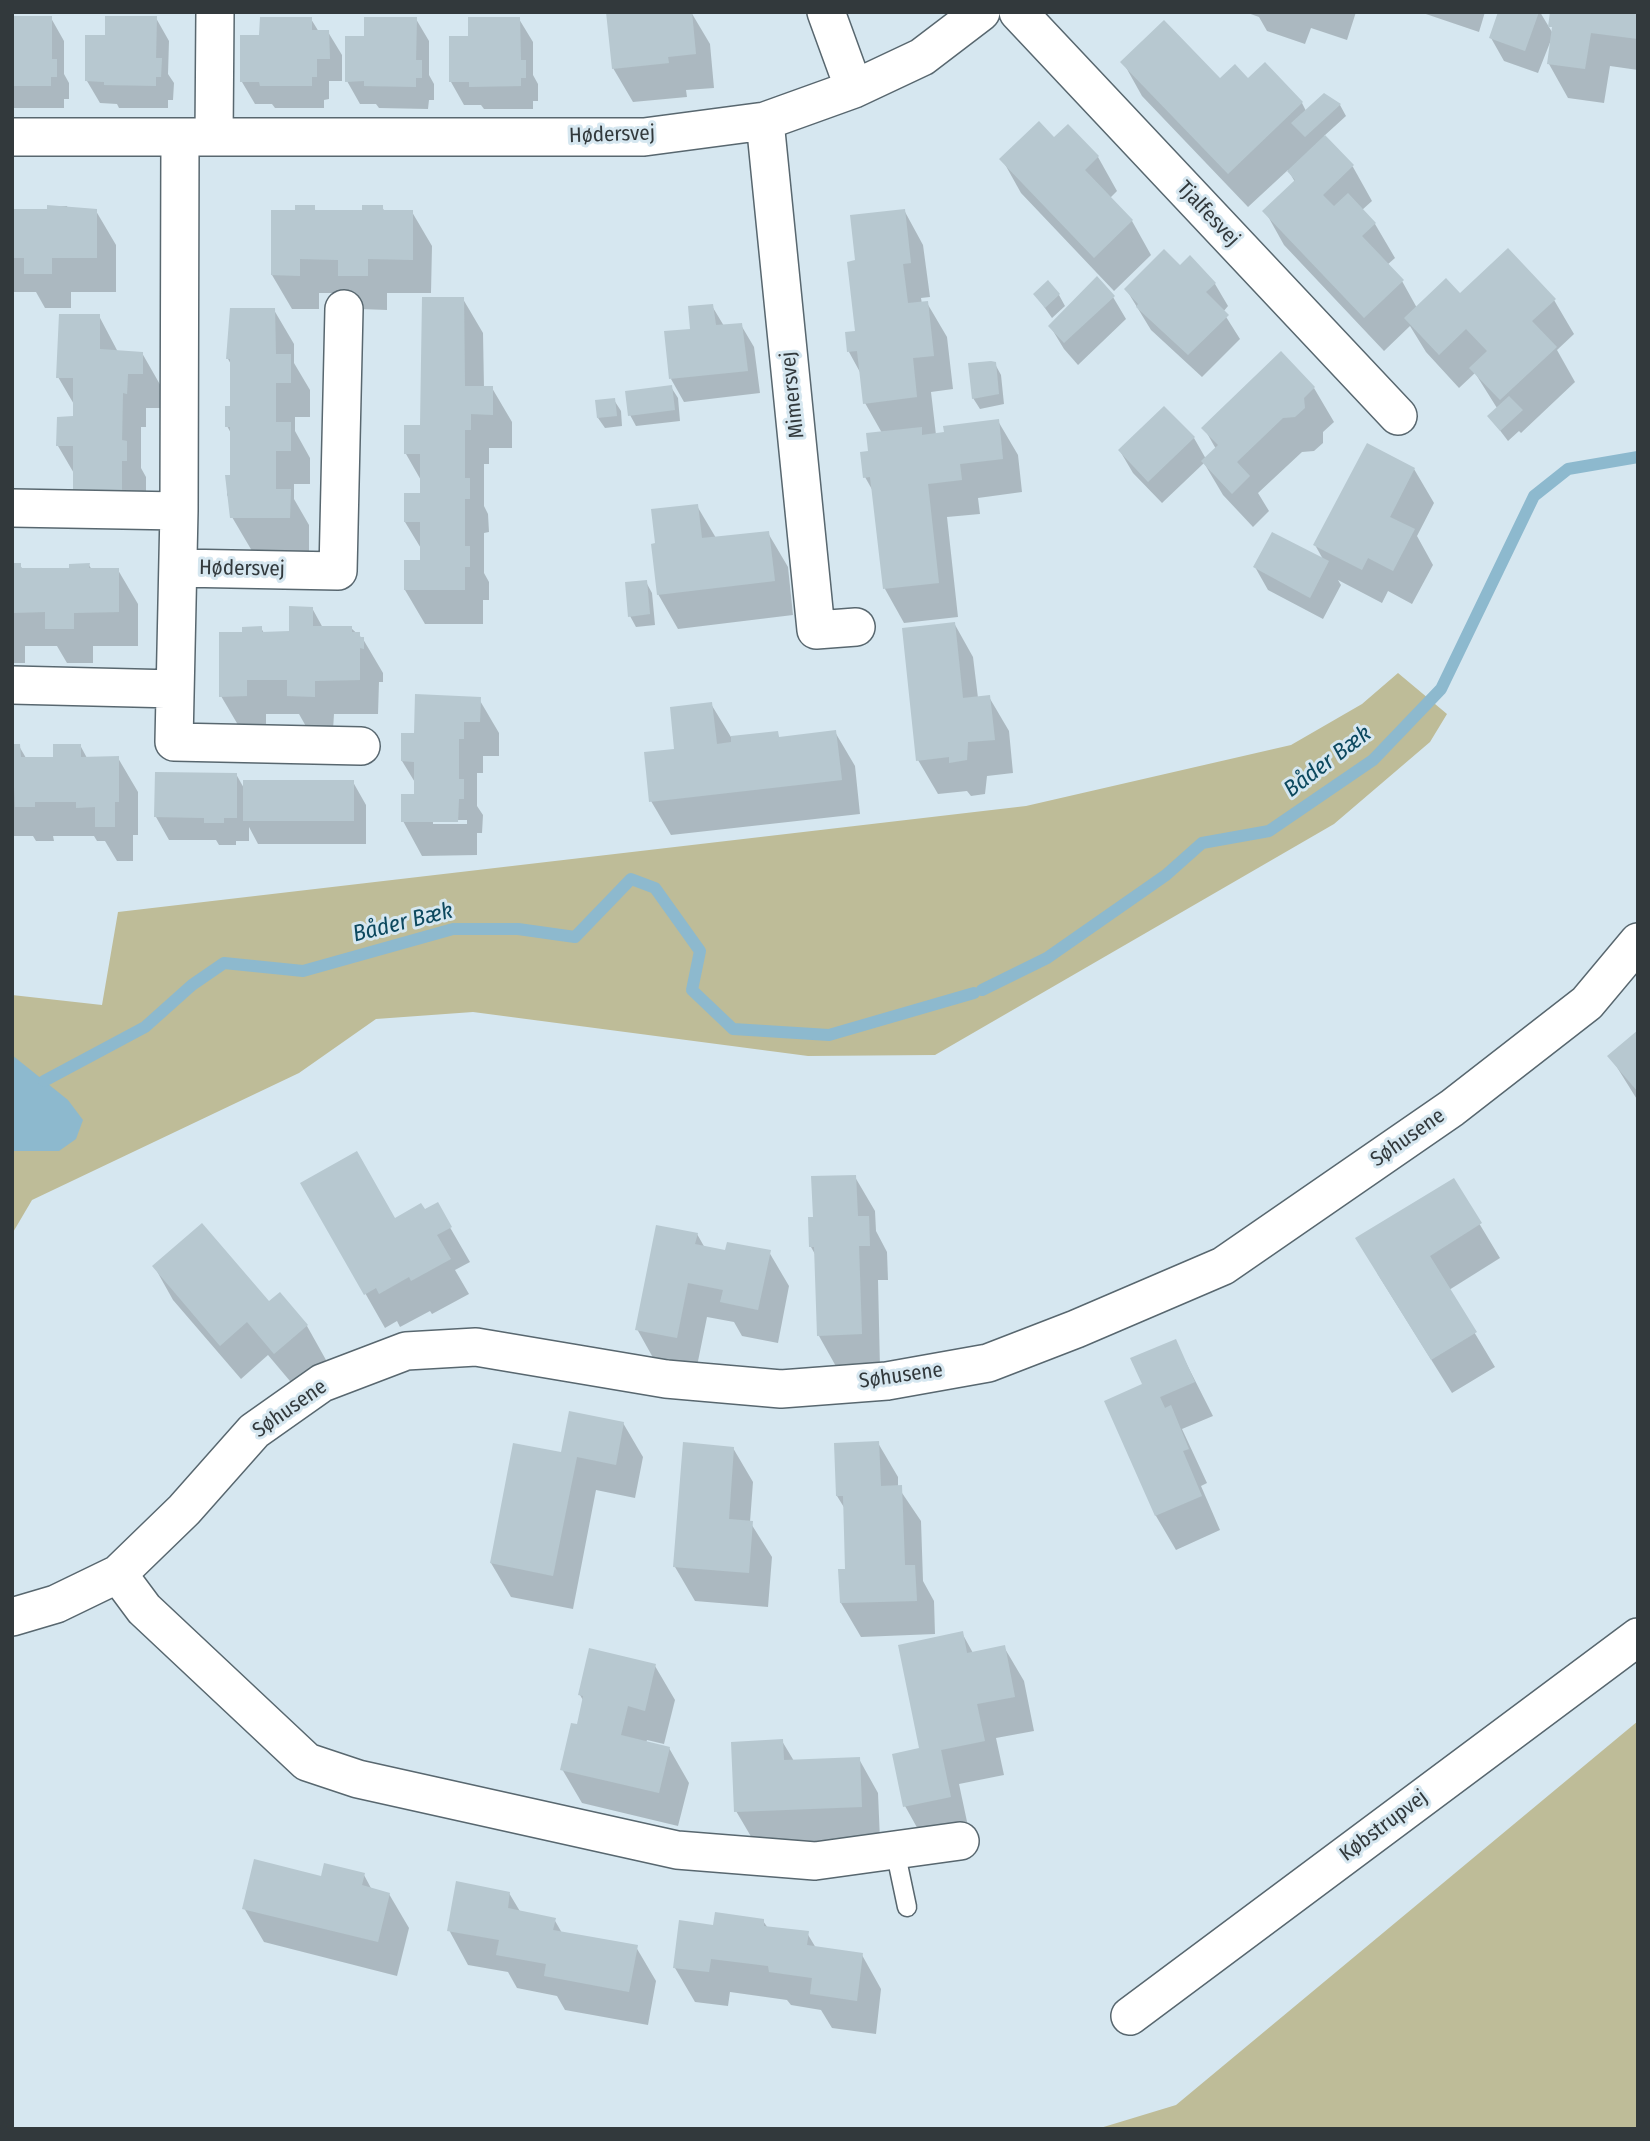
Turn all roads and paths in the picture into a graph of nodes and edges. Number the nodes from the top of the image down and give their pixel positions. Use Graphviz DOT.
graph roads {
  1 [pos="215,12"];
  2 [pos="826,12"];
  3 [pos="981,12"];
  4 [pos="1018,12"];
  5 [pos="855,89"];
  6 [pos="765,121"];
  7 [pos="12,137"];
  8 [pos="197,137"];
  9 [pos="344,309"];
  10 [pos="1398,416"];
  11 [pos="12,508"];
  12 [pos="179,511"];
  13 [pos="178,568"];
  14 [pos="856,627"];
  15 [pos="12,685"];
  16 [pos="175,689"];
  17 [pos="361,746"];
  18 [pos="1638,942"];
  19 [pos="118,1574"];
  20 [pos="12,1617"];
  21 [pos="1638,1637"];
  22 [pos="960,1841"];
  23 [pos="895,1850"];
  24 [pos="907,1907"];
  25 [pos="1130,2016"];
  1 -- 8 [label="street, Hødersvej"];
  2 -- 5 [label="street"];
  3 -- 5 [label="street, Hødersvej"];
  4 -- 10 [label="street, Tjalfesvej"];
  5 -- 6 [label="street, Hødersvej"];
  6 -- 8 [label="street, Hødersvej"];
  6 -- 14 [label="street, Mimersvej"];
  7 -- 8 [label="street, Hødersvej"];
  8 -- 12 [label="street, Hødersvej"];
  9 -- 13 [label="street, Hødersvej"];
  11 -- 12 [label="street"];
  12 -- 13 [label="street, Hødersvej"];
  13 -- 16 [label="street, Hødersvej"];
  15 -- 16 [label="street"];
  16 -- 17 [label="street, Hødersvej"];
  18 -- 19 [label="street, Søhusene"];
  19 -- 20 [label="street, Søhusene"];
  19 -- 23 [label="street"];
  21 -- 25 [label="street, Købstrupvej"];
  22 -- 23 [label="street"];
  23 -- 24 [label="lane"];
}
